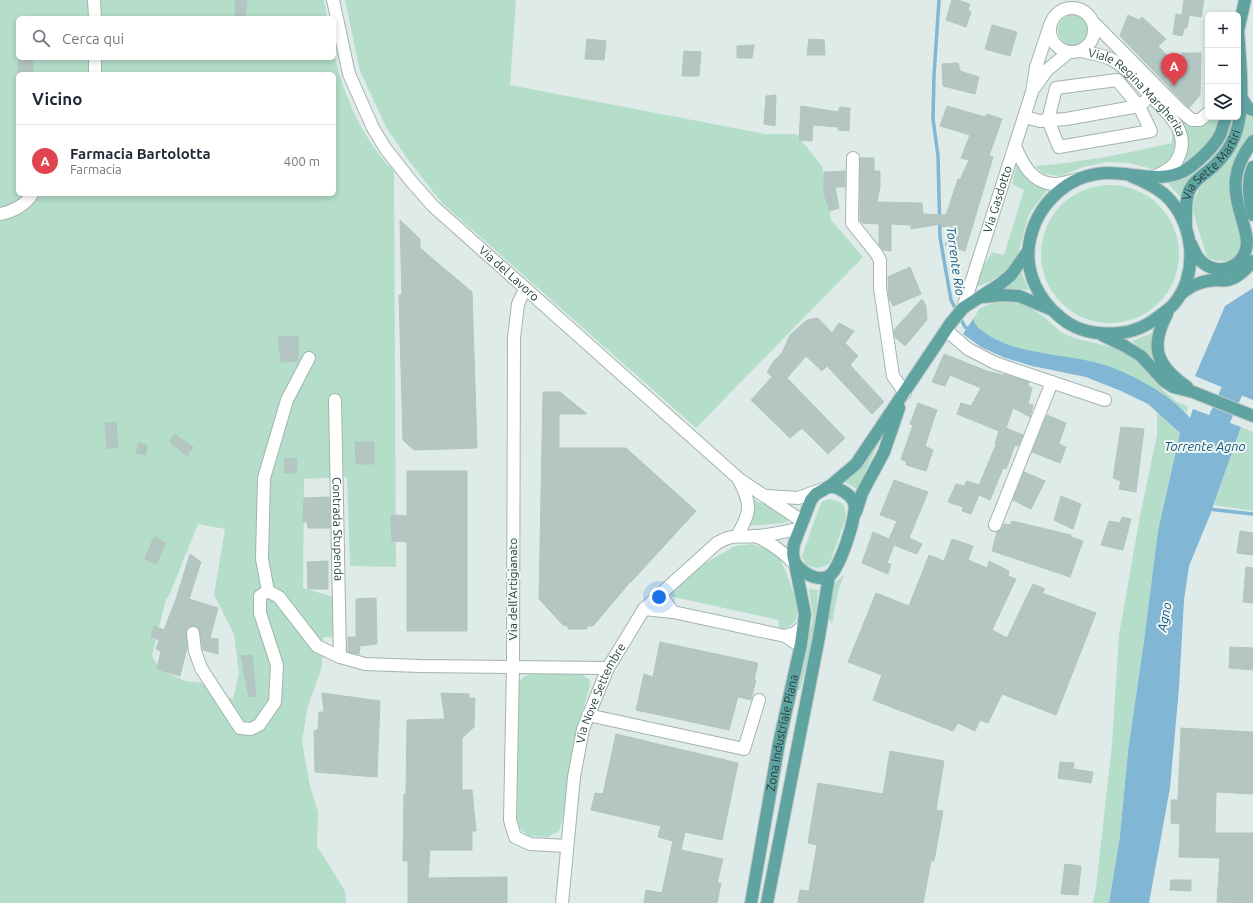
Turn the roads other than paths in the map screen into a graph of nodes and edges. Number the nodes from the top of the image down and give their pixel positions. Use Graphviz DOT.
graph roads {
  1 [pos="94,0"];
  2 [pos="333,0"];
  3 [pos="1059,0"];
  4 [pos="1244,0"];
  5 [pos="1081,5"];
  6 [pos="1238,12"];
  7 [pos="95,16"];
  8 [pos="1241,16"];
  9 [pos="1053,20"];
  10 [pos="1094,23"];
  11 [pos="1239,48"];
  12 [pos="1081,51"];
  13 [pos="1069,52"];
  14 [pos="95,60"];
  15 [pos="95,72"];
  16 [pos="1032,92"];
  17 [pos="1151,96"];
  18 [pos="1241,97"];
  19 [pos="1139,106"];
  20 [pos="1253,110"];
  21 [pos="1205,116"];
  22 [pos="1025,117"];
  23 [pos="1048,120"];
  24 [pos="1225,120"];
  25 [pos="1239,120"];
  26 [pos="1253,141"];
  27 [pos="1015,146"];
  28 [pos="853,158"];
  29 [pos="1253,167"];
  30 [pos="1131,176"];
  31 [pos="1154,177"];
  32 [pos="1076,180"];
  33 [pos="31,196"];
  34 [pos="0,214"];
  35 [pos="1253,215"];
  36 [pos="1186,228"];
  37 [pos="1190,242"];
  38 [pos="1028,251"];
  39 [pos="1250,267"];
  40 [pos="525,289"];
  41 [pos="980,297"];
  42 [pos="1175,301"];
  43 [pos="963,308"];
  44 [pos="1050,309"];
  45 [pos="948,327"];
  46 [pos="1101,334"];
  47 [pos="310,358"];
  48 [pos="1052,382"];
  49 [pos="1193,392"];
  50 [pos="904,393"];
  51 [pos="335,400"];
  52 [pos="1105,400"];
  53 [pos="1253,416"];
  54 [pos="739,479"];
  55 [pos="827,488"];
  56 [pos="760,494"];
  57 [pos="855,513"];
  58 [pos="801,524"];
  59 [pos="995,525"];
  60 [pos="737,536"];
  61 [pos="755,536"];
  62 [pos="795,564"];
  63 [pos="829,576"];
  64 [pos="268,591"];
  65 [pos="660,594"];
  66 [pos="644,609"];
  67 [pos="673,612"];
  68 [pos="804,626"];
  69 [pos="193,633"];
  70 [pos="785,636"];
  71 [pos="800,646"];
  72 [pos="340,657"];
  73 [pos="513,667"];
  74 [pos="608,668"];
  75 [pos="759,700"];
  76 [pos="588,715"];
  77 [pos="567,846"];
  78 [pos="562,903"];
  79 [pos="751,903"];
  80 [pos="767,903"];
  1 -- 7 [label="street"];
  2 -- 40 [label="street, Via del Lavoro"];
  3 -- 9 [label="street, Via Gasdotto"];
  4 -- 6 [label="street"];
  4 -- 8 [label="main road, Via Sette Martiri"];
  5 -- 9 [label="street"];
  5 -- 10 [label="street"];
  9 -- 13 [label="street"];
  9 -- 16 [label="street, Via Gasdotto"];
  10 -- 12 [label="street"];
  10 -- 21 [label="street, Viale Regina Margherita"];
  11 -- 18 [label="main road, Via Sette Martiri"];
  12 -- 13 [label="street"];
  12 -- 17 [label="street, Viale Regina Margherita"];
  13 -- 16 [label="street, Via Gasdotto"];
  14 -- 15 [label="street"];
  16 -- 22 [label="street, Via Gasdotto"];
  17 -- 19 [label="street"];
  17 -- 31 [label="street, Viale Regina Margherita"];
  18 -- 20 [label="main road"];
  19 -- 23 [label="street"];
  19 -- 23 [label="street"];
  19 -- 23 [label="street"];
  22 -- 23 [label="street"];
  22 -- 27 [label="street, Via Gasdotto"];
  24 -- 31 [label="main road, Via Sette Martiri"];
  25 -- 36 [label="main road, Via Sette Martiri"];
  26 -- 37 [label="main road"];
  27 -- 32 [label="street"];
  27 -- 43 [label="street, Via Gasdotto"];
  28 -- 50 [label="street"];
  29 -- 35 [label="main road"];
  30 -- 31 [label="main road, Via Sette Martiri"];
  30 -- 32 [label="main road"];
  30 -- 36 [label="main road"];
  32 -- 38 [label="main road"];
  33 -- 34 [label="street"];
  36 -- 37 [label="main road"];
  37 -- 42 [label="main road"];
  38 -- 41 [label="main road"];
  38 -- 44 [label="main road"];
  39 -- 42 [label="main road"];
  40 -- 54 [label="street, Via del Lavoro"];
  40 -- 73 [label="street, Via dell'Artigianato"];
  41 -- 43 [label="main road"];
  41 -- 44 [label="main road"];
  42 -- 46 [label="main road"];
  42 -- 49 [label="main road"];
  43 -- 45 [label="main road"];
  44 -- 46 [label="main road"];
  45 -- 48 [label="street"];
  45 -- 50 [label="main road"];
  46 -- 49 [label="main road"];
  47 -- 64 [label="street"];
  48 -- 52 [label="street"];
  48 -- 59 [label="street"];
  49 -- 53 [label="main road"];
  50 -- 55 [label="main road, Zona Industriale Piana"];
  50 -- 57 [label="main road"];
  51 -- 72 [label="street, Contrada Stupenda"];
  54 -- 56 [label="street, Via del Lavoro"];
  54 -- 60 [label="street"];
  55 -- 56 [label="street, Via del Lavoro"];
  55 -- 57 [label="main road"];
  55 -- 58 [label="main road, Zona Industriale Piana"];
  56 -- 58 [label="street, Via del Lavoro"];
  57 -- 63 [label="main road"];
  58 -- 61 [label="street, Via Nove Settembre"];
  58 -- 62 [label="main road, Zona Industriale Piana"];
  60 -- 61 [label="street, Via Nove Settembre"];
  60 -- 65 [label="street, Via Nove Settembre"];
  61 -- 62 [label="street, Via Nove Settembre"];
  62 -- 63 [label="main road"];
  62 -- 68 [label="main road, Zona Industriale Piana"];
  63 -- 80 [label="main road, Zona Industriale Piana"];
  64 -- 69 [label="street"];
  64 -- 72 [label="street"];
  65 -- 66 [label="street, Via Nove Settembre"];
  65 -- 67 [label="street"];
  66 -- 67 [label="street"];
  66 -- 74 [label="street, Via Nove Settembre"];
  67 -- 70 [label="street"];
  68 -- 70 [label="street"];
  68 -- 71 [label="main road, Zona Industriale Piana"];
  70 -- 71 [label="street"];
  71 -- 79 [label="main road, Zona Industriale Piana"];
  72 -- 73 [label="street"];
  73 -- 74 [label="street"];
  73 -- 77 [label="street, Via dell'Artigianato"];
  74 -- 76 [label="street, Via Nove Settembre"];
  75 -- 76 [label="street"];
  76 -- 77 [label="street, Via Nove Settembre"];
  77 -- 78 [label="street, Via Nove Settembre"];
}
